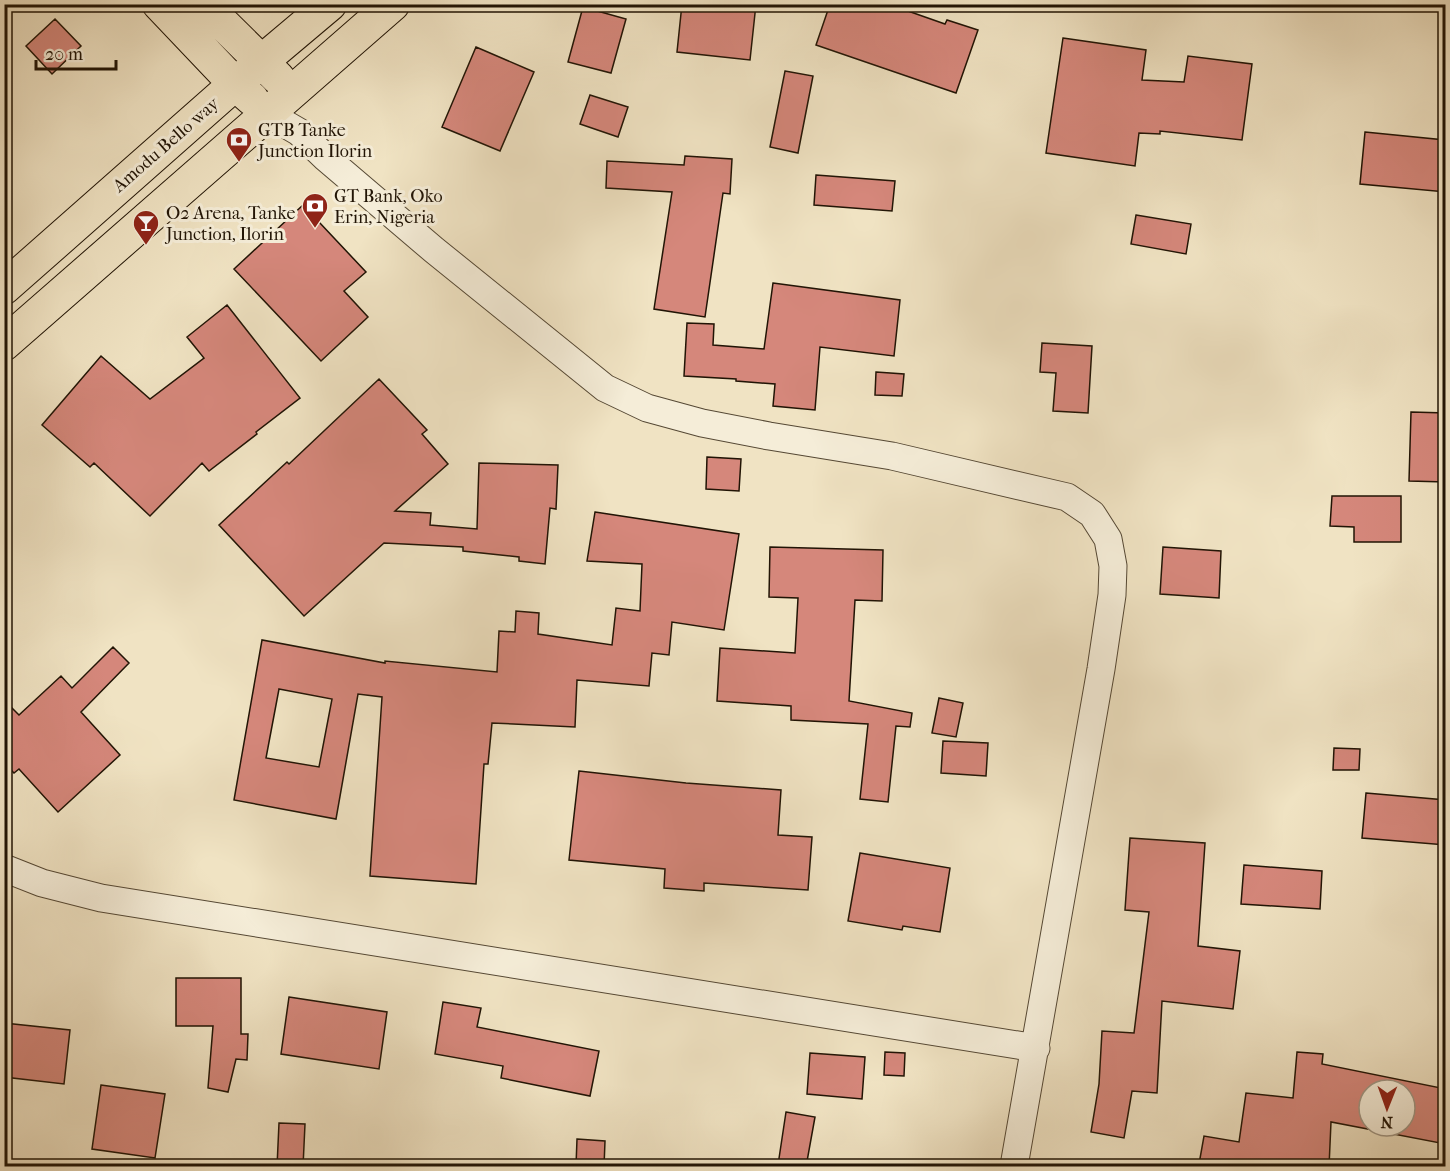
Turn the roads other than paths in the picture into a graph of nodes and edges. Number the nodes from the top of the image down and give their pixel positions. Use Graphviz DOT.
graph roads {
  1 [pos="159,4"];
  2 [pos="203,4"];
  3 [pos="330,4"];
  4 [pos="393,4"];
  5 [pos="262,63"];
  6 [pos="235,84"];
  7 [pos="292,91"];
  8 [pos="268,114"];
  9 [pos="299,132"];
  10 [pos="4,288"];
  11 [pos="4,344"];
  12 [pos="4,868"];
  13 [pos="1036,1048"];
  14 [pos="1014,1167"];
  1 -- 6 [label="main road"];
  2 -- 5 [label="main road"];
  3 -- 5 [label="main road, Amodu Bello way"];
  4 -- 7 [label="main road"];
  5 -- 6 [label="main road, Amodu Bello way"];
  5 -- 7 [label="main road"];
  6 -- 8 [label="main road"];
  6 -- 10 [label="main road, Amodu Bello way"];
  7 -- 8 [label="main road"];
  7 -- 9 [label="street"];
  8 -- 9 [label="street"];
  8 -- 11 [label="main road"];
  9 -- 13 [label="street"];
  12 -- 13 [label="street"];
  13 -- 14 [label="street"];
}
